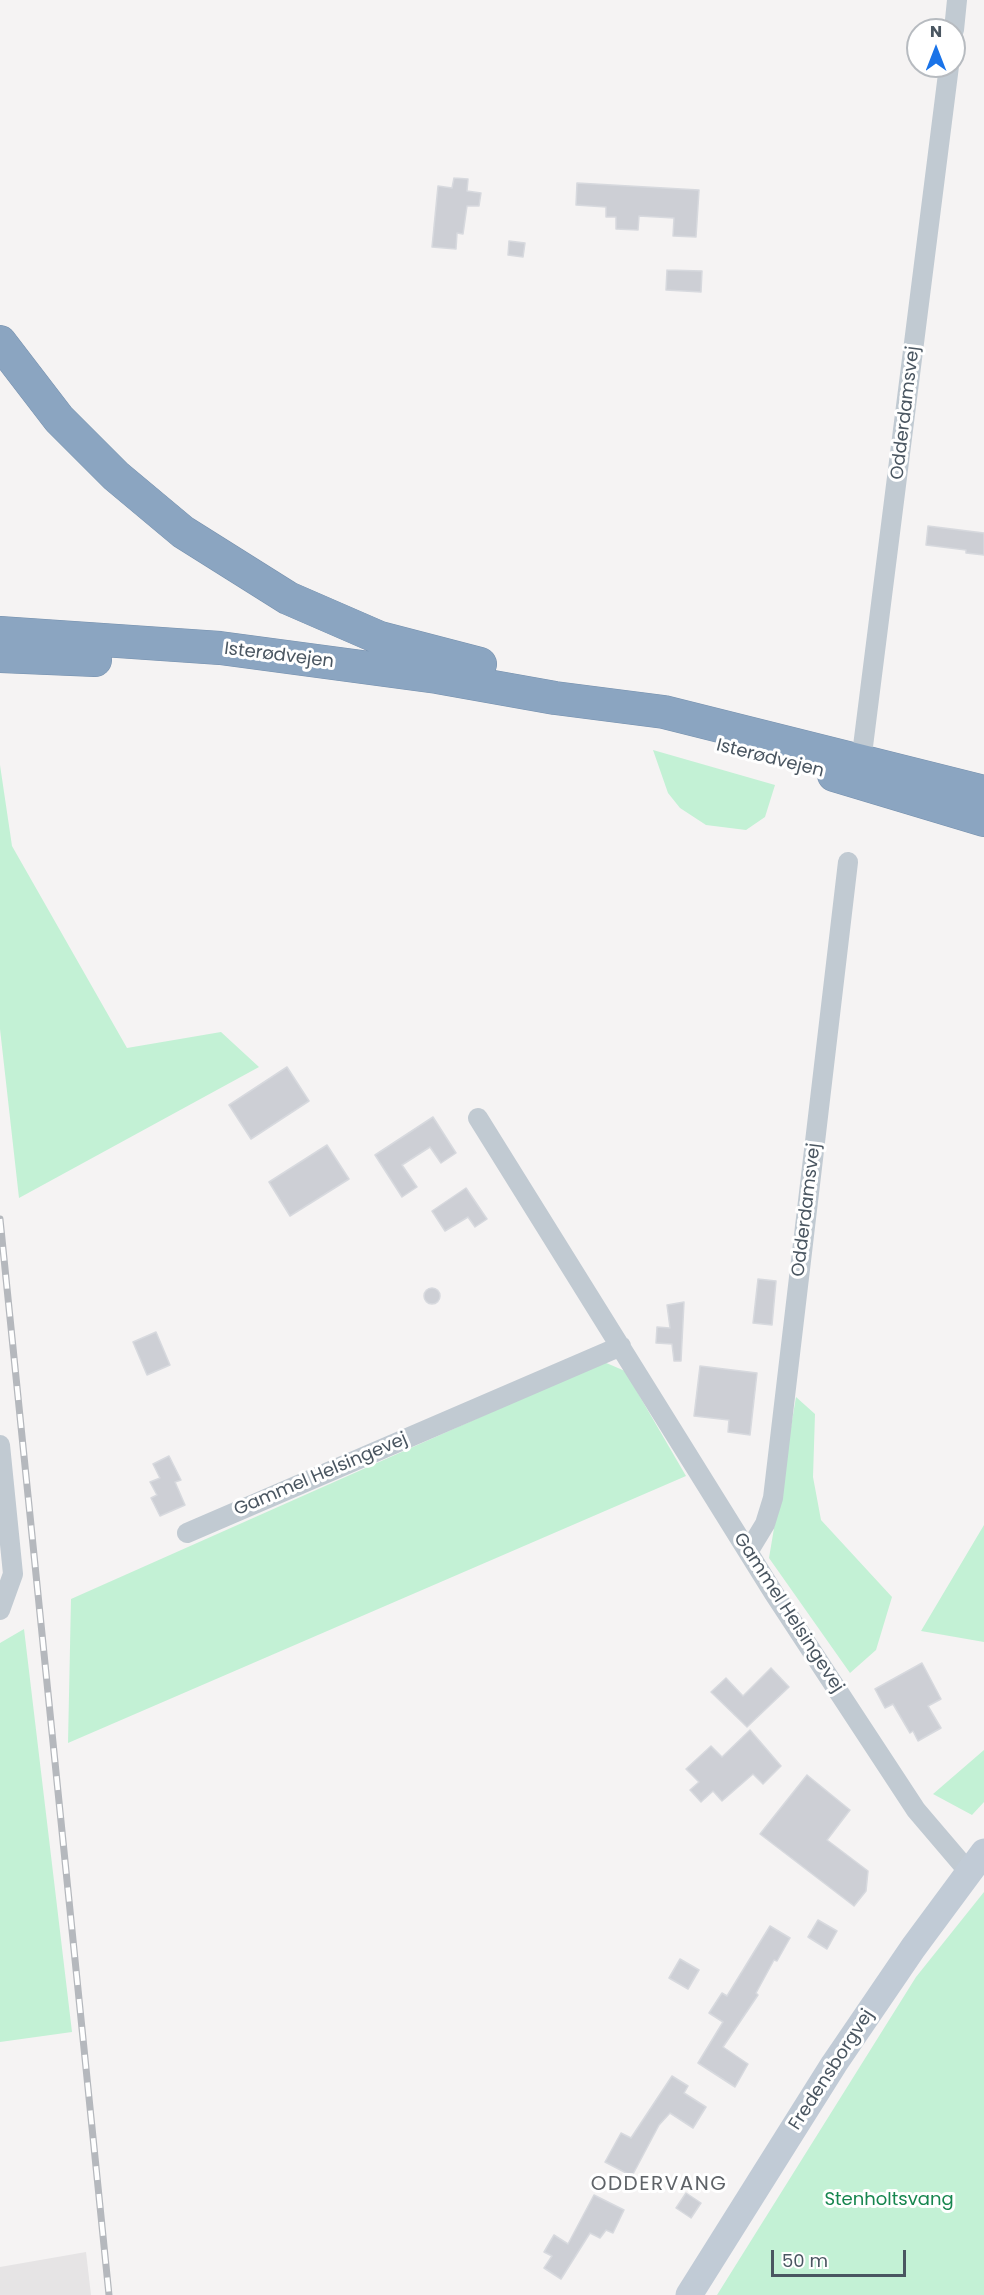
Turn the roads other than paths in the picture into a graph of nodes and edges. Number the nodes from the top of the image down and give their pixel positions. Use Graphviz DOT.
graph roads {
  1 [pos="957,0"];
  2 [pos="955,18"];
  3 [pos="947,78"];
  4 [pos="0,342"];
  5 [pos="0,633"];
  6 [pos="0,656"];
  7 [pos="345,665"];
  8 [pos="555,698"];
  9 [pos="664,712"];
  10 [pos="860,771"];
  11 [pos="984,792"];
  12 [pos="984,820"];
  13 [pos="848,862"];
  14 [pos="478,1118"];
  15 [pos="621,1346"];
  16 [pos="0,1445"];
  17 [pos="187,1533"];
  18 [pos="748,1552"];
  19 [pos="0,1610"];
  20 [pos="976,1862"];
  21 [pos="689,2295"];
  1 -- 2 [label="street"];
  3 -- 10 [label="street, Odderdamsvej"];
  4 -- 9 [label="highway"];
  5 -- 7 [label="highway, Isterødvejen"];
  6 -- 7 [label="highway"];
  7 -- 8 [label="highway, Isterødvejen"];
  8 -- 9 [label="highway, Isterødvejen"];
  8 -- 10 [label="highway, Isterødvejen"];
  9 -- 10 [label="highway, Isterødvejen"];
  10 -- 11 [label="highway, Isterødvejen"];
  10 -- 12 [label="highway, Isterødvejen"];
  13 -- 18 [label="street, Odderdamsvej"];
  14 -- 15 [label="street, Gammel Helsingevej"];
  15 -- 17 [label="street, Gammel Helsingevej"];
  15 -- 18 [label="street, Gammel Helsingevej"];
  16 -- 19 [label="street"];
  18 -- 20 [label="street, Gammel Helsingevej"];
  20 -- 21 [label="street, Fredensborgvej"];
}
